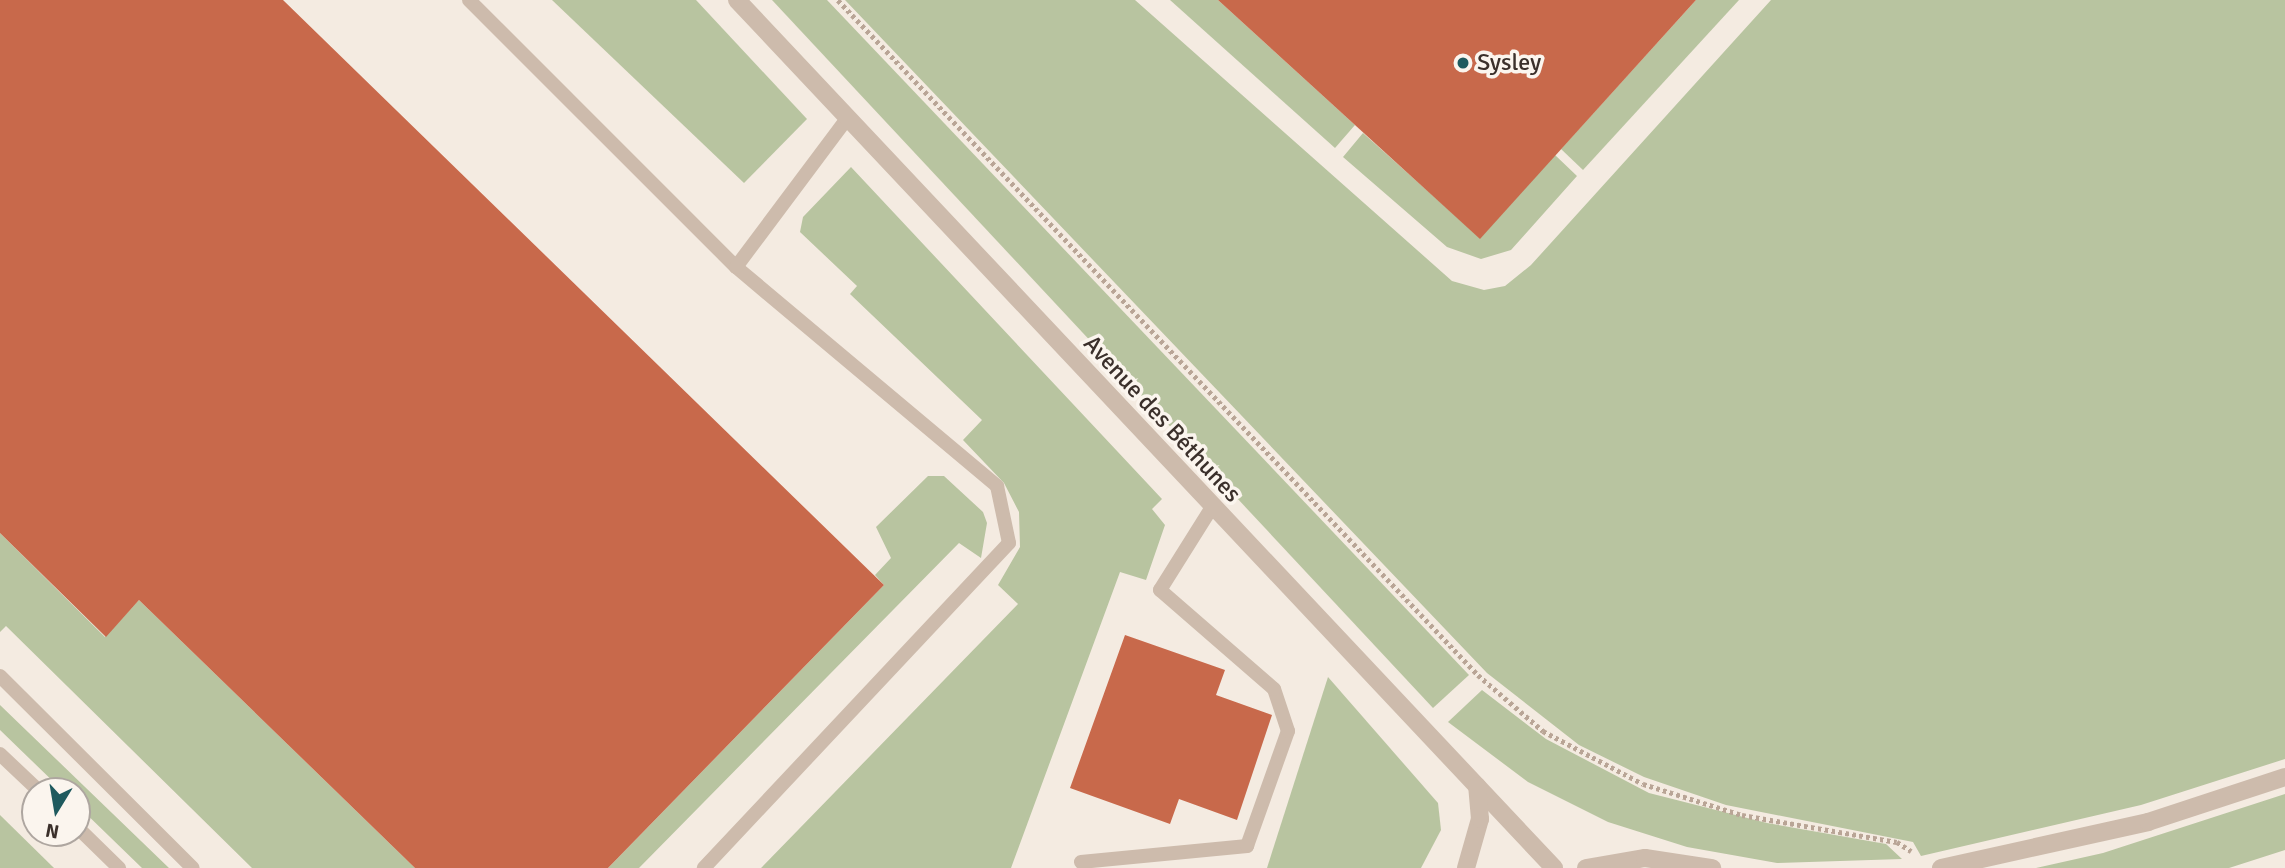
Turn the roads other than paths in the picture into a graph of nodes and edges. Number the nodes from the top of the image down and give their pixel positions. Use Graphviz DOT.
graph roads {
  1 [pos="469,0"];
  2 [pos="737,0"];
  3 [pos="846,120"];
  4 [pos="736,267"];
  5 [pos="1212,507"];
  6 [pos="0,676"];
  7 [pos="0,754"];
  8 [pos="24,777"];
  9 [pos="2285,777"];
  10 [pos="1477,786"];
  11 [pos="91,840"];
  12 [pos="1082,862"];
  13 [pos="120,868"];
  14 [pos="193,868"];
  15 [pos="704,868"];
  16 [pos="1466,868"];
  17 [pos="1554,868"];
  18 [pos="1586,868"];
  19 [pos="1712,868"];
  20 [pos="1941,868"];
  1 -- 4 [label="lane"];
  2 -- 3 [label="street, Avenue des Béthunes"];
  3 -- 4 [label="lane"];
  3 -- 5 [label="street, Avenue des Béthunes"];
  4 -- 15 [label="lane"];
  5 -- 10 [label="street, Avenue des Béthunes"];
  5 -- 12 [label="lane"];
  6 -- 14 [label="lane"];
  7 -- 8 [label="lane"];
  9 -- 20 [label="street"];
  10 -- 16 [label="street"];
  10 -- 17 [label="street, Avenue des Béthunes"];
  11 -- 13 [label="lane"];
  18 -- 19 [label="street"];
}
